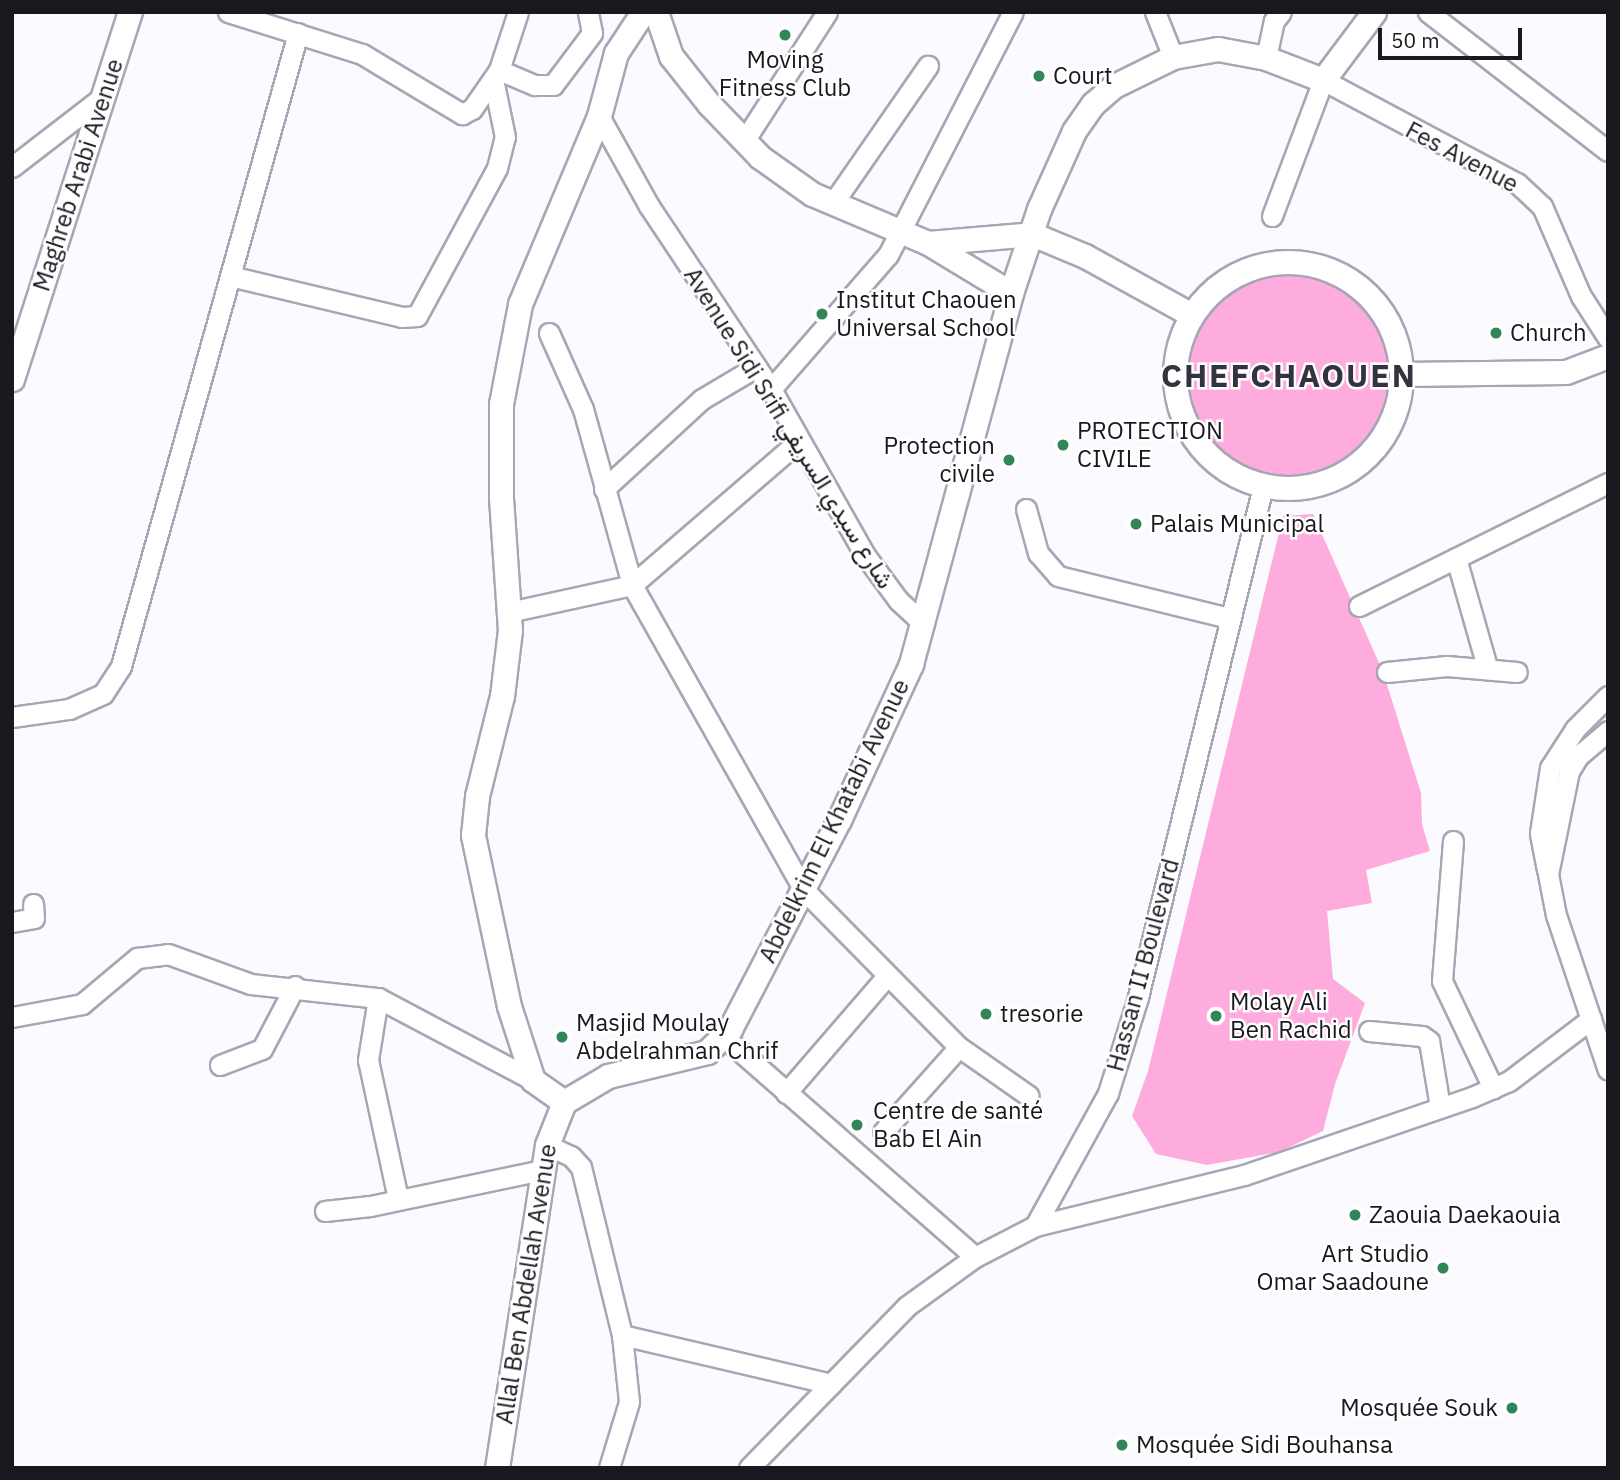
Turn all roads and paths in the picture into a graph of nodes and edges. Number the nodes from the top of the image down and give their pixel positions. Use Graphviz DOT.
graph roads {
  1 [pos="130,12"];
  2 [pos="228,12"];
  3 [pos="518,12"];
  4 [pos="588,12"];
  5 [pos="643,12"];
  6 [pos="656,12"];
  7 [pos="827,12"];
  8 [pos="1013,12"];
  9 [pos="1154,12"];
  10 [pos="1282,12"];
  11 [pos="1374,12"];
  12 [pos="1428,12"];
  13 [pos="298,33"];
  14 [pos="1173,57"];
  15 [pos="1266,58"];
  16 [pos="928,66"];
  17 [pos="496,74"];
  18 [pos="1323,80"];
  19 [pos="104,96"];
  20 [pos="599,116"];
  21 [pos="744,141"];
  22 [pos="1608,151"];
  23 [pos="12,167"];
  24 [pos="833,203"];
  25 [pos="1272,216"];
  26 [pos="904,231"];
  27 [pos="1032,234"];
  28 [pos="928,243"];
  29 [pos="230,276"];
  30 [pos="1011,293"];
  31 [pos="1192,316"];
  32 [pos="549,333"];
  33 [pos="1608,338"];
  34 [pos="1608,356"];
  35 [pos="756,367"];
  36 [pos="1402,374"];
  37 [pos="12,379"];
  38 [pos="771,389"];
  39 [pos="799,441"];
  40 [pos="1608,483"];
  41 [pos="1263,486"];
  42 [pos="604,489"];
  43 [pos="1026,509"];
  44 [pos="1456,558"];
  45 [pos="632,585"];
  46 [pos="1359,607"];
  47 [pos="509,612"];
  48 [pos="1229,618"];
  49 [pos="924,624"];
  50 [pos="1488,670"];
  51 [pos="1387,672"];
  52 [pos="1517,672"];
  53 [pos="1608,696"];
  54 [pos="12,717"];
  55 [pos="1608,731"];
  56 [pos="1453,841"];
  57 [pos="1548,874"];
  58 [pos="803,889"];
  59 [pos="33,904"];
  60 [pos="12,922"];
  61 [pos="887,976"];
  62 [pos="295,986"];
  63 [pos="378,998"];
  64 [pos="12,1017"];
  65 [pos="1591,1019"];
  66 [pos="1369,1031"];
  67 [pos="725,1038"];
  68 [pos="959,1047"];
  69 [pos="220,1065"];
  70 [pos="1608,1070"];
  71 [pos="533,1080"];
  72 [pos="1493,1088"];
  73 [pos="786,1093"];
  74 [pos="1029,1096"];
  75 [pos="564,1101"];
  76 [pos="1440,1107"];
  77 [pos="883,1132"];
  78 [pos="547,1145"];
  79 [pos="542,1170"];
  80 [pos="398,1199"];
  81 [pos="325,1211"];
  82 [pos="1035,1226"];
  83 [pos="975,1257"];
  84 [pos="622,1335"];
  85 [pos="831,1384"];
  86 [pos="497,1468"];
  87 [pos="609,1468"];
  88 [pos="749,1468"];
  1 -- 19 [label="street, Maghreb Arabi Avenue"];
  2 -- 13 [label="street"];
  3 -- 17 [label="street"];
  4 -- 17 [label="street"];
  5 -- 20 [label="street"];
  6 -- 21 [label="street"];
  7 -- 21 [label="street"];
  8 -- 26 [label="street"];
  9 -- 14 [label="street"];
  10 -- 15 [label="street"];
  11 -- 18 [label="street"];
  12 -- 22 [label="street"];
  13 -- 17 [label="street"];
  13 -- 29 [label="street"];
  14 -- 15 [label="street, Abdelkrim El Khatabi Avenue"];
  14 -- 27 [label="street, Abdelkrim El Khatabi Avenue"];
  15 -- 18 [label="street, Abdelkrim El Khatabi Avenue"];
  16 -- 24 [label="street"];
  17 -- 29 [label="street"];
  18 -- 25 [label="street"];
  18 -- 33 [label="street, Fes Avenue"];
  19 -- 23 [label="street"];
  19 -- 37 [label="street, Maghreb Arabi Avenue"];
  20 -- 35 [label="street, Avenue Sidi Srifi شارع سيدي السريفي"];
  20 -- 47 [label="street"];
  21 -- 24 [label="street"];
  24 -- 26 [label="street"];
  26 -- 28 [label="street"];
  26 -- 38 [label="street"];
  27 -- 28 [label="street"];
  27 -- 30 [label="street, Abdelkrim El Khatabi Avenue"];
  27 -- 31 [label="street"];
  28 -- 30 [label="street"];
  29 -- 54 [label="street"];
  30 -- 49 [label="street, Abdelkrim El Khatabi Avenue"];
  31 -- 36 [label="street"];
  31 -- 41 [label="street"];
  32 -- 42 [label="street"];
  34 -- 36 [label="street"];
  35 -- 38 [label="street, Avenue Sidi Srifi شارع سيدي السريفي"];
  35 -- 42 [label="street"];
  36 -- 41 [label="street"];
  38 -- 39 [label="street, Avenue Sidi Srifi شارع سيدي السريفي"];
  39 -- 45 [label="street"];
  39 -- 49 [label="street, Avenue Sidi Srifi شارع سيدي السريفي"];
  40 -- 44 [label="street"];
  41 -- 48 [label="street, Hassan II Boulevard"];
  42 -- 45 [label="street"];
  43 -- 48 [label="street"];
  44 -- 46 [label="street"];
  44 -- 50 [label="street"];
  45 -- 47 [label="street"];
  45 -- 58 [label="street"];
  47 -- 71 [label="street"];
  48 -- 82 [label="street, Hassan II Boulevard"];
  49 -- 58 [label="street, Abdelkrim El Khatabi Avenue"];
  50 -- 51 [label="street"];
  50 -- 52 [label="street"];
  53 -- 57 [label="street"];
  55 -- 57 [label="street"];
  56 -- 72 [label="street"];
  57 -- 65 [label="street"];
  58 -- 61 [label="street"];
  58 -- 67 [label="street, Abdelkrim El Khatabi Avenue"];
  59 -- 60 [label="street"];
  61 -- 68 [label="street"];
  61 -- 73 [label="street"];
  62 -- 63 [label="street"];
  62 -- 64 [label="street"];
  62 -- 69 [label="street"];
  63 -- 71 [label="street"];
  63 -- 80 [label="street"];
  65 -- 70 [label="street"];
  65 -- 72 [label="street"];
  66 -- 76 [label="street"];
  67 -- 73 [label="street"];
  67 -- 75 [label="street"];
  68 -- 74 [label="street"];
  68 -- 77 [label="street"];
  71 -- 75 [label="street"];
  72 -- 76 [label="street"];
  73 -- 83 [label="street"];
  75 -- 78 [label="street, Allal Ben Abdellah Avenue"];
  76 -- 82 [label="street"];
  78 -- 79 [label="street, Allal Ben Abdellah Avenue"];
  78 -- 84 [label="street"];
  79 -- 80 [label="street"];
  79 -- 86 [label="street, Allal Ben Abdellah Avenue"];
  80 -- 81 [label="street"];
  82 -- 83 [label="street"];
  83 -- 85 [label="street"];
  84 -- 85 [label="street"];
  84 -- 87 [label="street"];
  85 -- 88 [label="street"];
}
